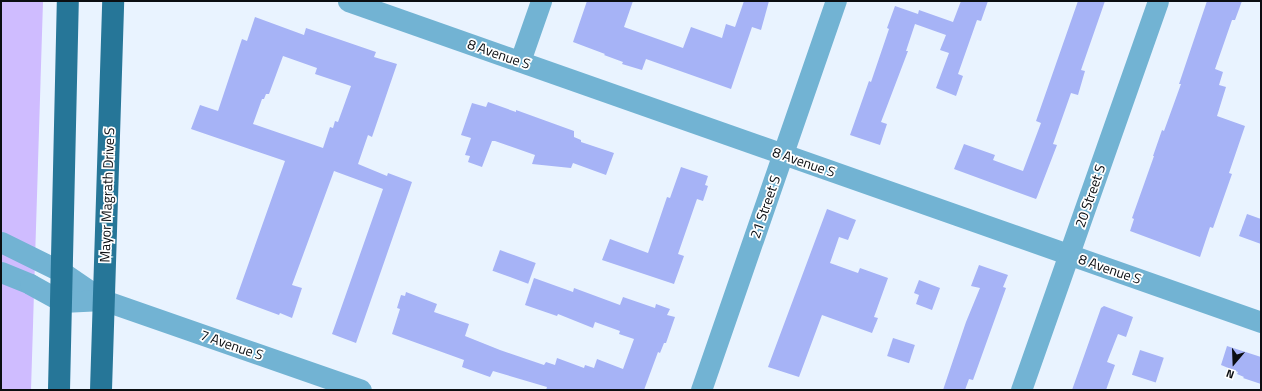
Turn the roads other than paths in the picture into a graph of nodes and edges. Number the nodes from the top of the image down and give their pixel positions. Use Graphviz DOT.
graph roads {
  1 [pos="68,1"];
  2 [pos="113,1"];
  3 [pos="348,1"];
  4 [pos="541,1"];
  5 [pos="836,1"];
  6 [pos="1158,1"];
  7 [pos="520,62"];
  8 [pos="783,154"];
  9 [pos="1,242"];
  10 [pos="1070,255"];
  11 [pos="1,272"];
  12 [pos="62,272"];
  13 [pos="103,300"];
  14 [pos="62,302"];
  15 [pos="1261,322"];
  16 [pos="59,390"];
  17 [pos="101,390"];
  18 [pos="361,390"];
  19 [pos="700,390"];
  20 [pos="1021,390"];
  1 -- 12 [label="main road"];
  2 -- 13 [label="main road, Mayor Magrath Drive S"];
  3 -- 7 [label="street, 8 Avenue S"];
  4 -- 7 [label="street"];
  5 -- 8 [label="street, 21 Street S"];
  6 -- 10 [label="street, 20 Street S"];
  7 -- 8 [label="street, 8 Avenue S"];
  8 -- 10 [label="street, 8 Avenue S"];
  8 -- 19 [label="street, 21 Street S"];
  9 -- 12 [label="street"];
  10 -- 15 [label="street, 8 Avenue S"];
  10 -- 20 [label="street, 20 Street S"];
  11 -- 14 [label="street"];
  12 -- 13 [label="street"];
  12 -- 14 [label="main road"];
  13 -- 14 [label="street"];
  13 -- 17 [label="main road, Mayor Magrath Drive S"];
  13 -- 18 [label="street, 7 Avenue S"];
  14 -- 16 [label="main road"];
}
